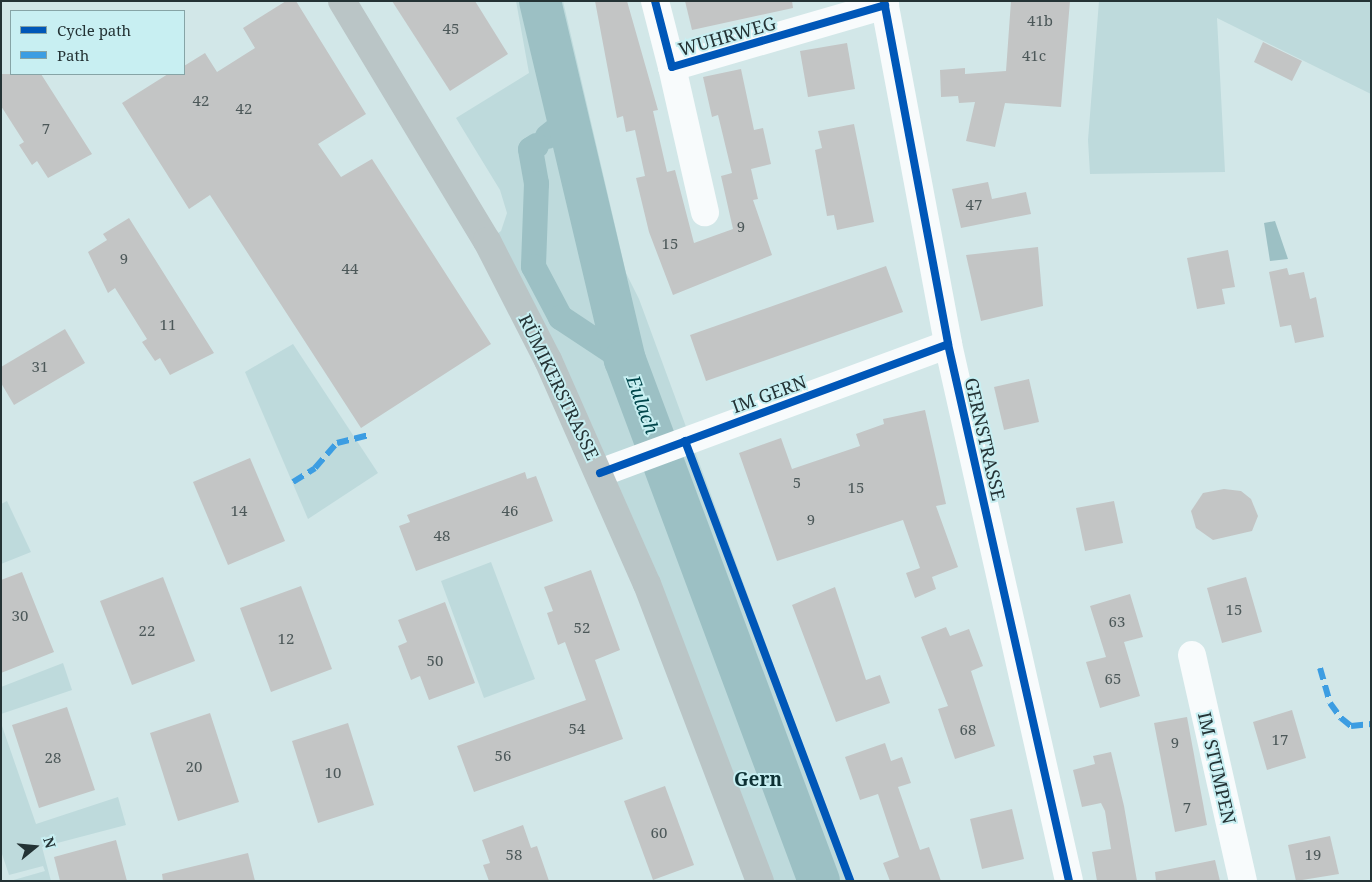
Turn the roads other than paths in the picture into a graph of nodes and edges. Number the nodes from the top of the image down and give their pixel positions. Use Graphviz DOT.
graph roads {
  1 [pos="342,1"];
  2 [pos="655,1"];
  3 [pos="884,3"];
  4 [pos="672,67"];
  5 [pos="705,212"];
  6 [pos="948,344"];
  7 [pos="600,473"];
  8 [pos="1192,655"];
  9 [pos="760,881"];
  10 [pos="1069,881"];
  11 [pos="1243,881"];
  1 -- 7 [label="main road, RÜMIKERSTRASSE"];
  2 -- 4 [label="street, WUHRWEG"];
  3 -- 4 [label="street, WUHRWEG"];
  3 -- 6 [label="street, GERNSTRASSE"];
  4 -- 5 [label="street, WUHRWEG"];
  6 -- 7 [label="street, IM GERN"];
  6 -- 10 [label="street, GERNSTRASSE"];
  7 -- 9 [label="main road, RÜMIKERSTRASSE"];
  8 -- 11 [label="street, IM STUMPEN"];
}
